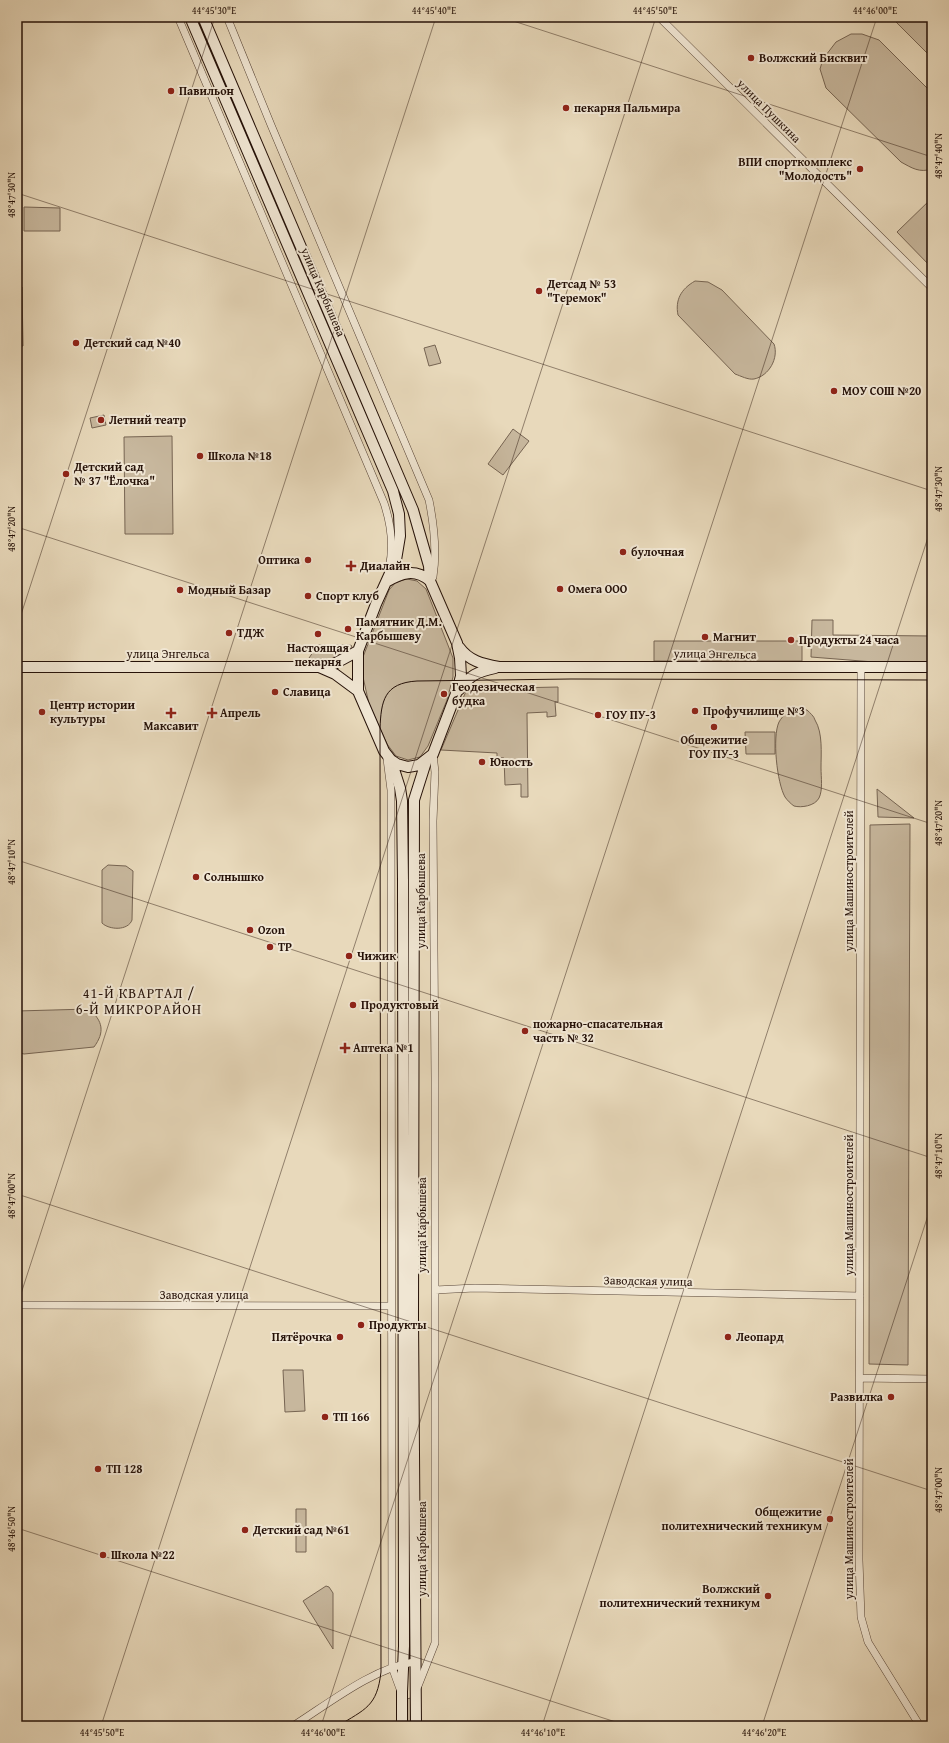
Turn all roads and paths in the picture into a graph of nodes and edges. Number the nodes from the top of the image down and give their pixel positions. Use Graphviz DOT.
graph roads {
  1 [pos="178,17"];
  2 [pos="190,17"];
  3 [pos="203,17"];
  4 [pos="227,17"];
  5 [pos="660,17"];
  6 [pos="932,288"];
  7 [pos="386,582"];
  8 [pos="431,583"];
  9 [pos="457,643"];
  10 [pos="358,651"];
  11 [pos="17,667"];
  12 [pos="319,667"];
  13 [pos="499,667"];
  14 [pos="860,667"];
  15 [pos="932,667"];
  16 [pos="358,691"];
  17 [pos="457,691"];
  18 [pos="433,754"];
  19 [pos="389,758"];
  20 [pos="426,762"];
  21 [pos="435,1290"];
  22 [pos="860,1296"];
  23 [pos="17,1305"];
  24 [pos="391,1306"];
  25 [pos="860,1378"];
  26 [pos="932,1379"];
  27 [pos="414,1662"];
  28 [pos="403,1663"];
  29 [pos="392,1667"];
  30 [pos="402,1692"];
  31 [pos="416,1692"];
  32 [pos="292,1726"];
  33 [pos="402,1726"];
  34 [pos="416,1726"];
  35 [pos="920,1726"];
  1 -- 7 [label="street, улица Карбышева"];
  2 -- 7 [label="street, улица Карбышева"];
  3 -- 8 [label="street, улица Карбышева"];
  4 -- 8 [label="street, улица Карбышева"];
  5 -- 6 [label="street, улица Пушкина"];
  7 -- 8 [label="street"];
  7 -- 10 [label="street, улица Карбышева"];
  8 -- 9 [label="street, улица Карбышева"];
  9 -- 13 [label="street, улица Энгельса"];
  9 -- 17 [label="street, улица Карбышева"];
  10 -- 12 [label="street, улица Энгельса"];
  10 -- 16 [label="street, улица Карбышева"];
  11 -- 12 [label="street, улица Энгельса"];
  12 -- 16 [label="street, улица Энгельса"];
  13 -- 14 [label="street, улица Энгельса"];
  13 -- 17 [label="street, улица Энгельса"];
  14 -- 15 [label="street, улица Энгельса"];
  14 -- 22 [label="street, улица Машиностроителей"];
  16 -- 19 [label="street, улица Карбышева"];
  17 -- 18 [label="street, улица Карбышева"];
  18 -- 20 [label="street, улица Карбышева"];
  18 -- 21 [label="street, улица Карбышева"];
  19 -- 20 [label="street"];
  19 -- 24 [label="street, улица Карбышева"];
  19 -- 28 [label="street, улица Карбышева"];
  20 -- 27 [label="street, улица Карбышева"];
  21 -- 22 [label="street, Заводская улица"];
  21 -- 31 [label="street, улица Карбышева"];
  22 -- 25 [label="street, улица Машиностроителей"];
  23 -- 24 [label="street, Заводская улица"];
  24 -- 29 [label="street, улица Карбышева"];
  25 -- 26 [label="street"];
  25 -- 35 [label="street, улица Машиностроителей"];
  27 -- 28 [label="street"];
  27 -- 31 [label="street, улица Карбышева"];
  28 -- 29 [label="street"];
  28 -- 30 [label="street, улица Карбышева"];
  29 -- 30 [label="street, улица Карбышева"];
  29 -- 32 [label="street"];
  30 -- 33 [label="street, улица Карбышева"];
  31 -- 34 [label="street, улица Карбышева"];
}
